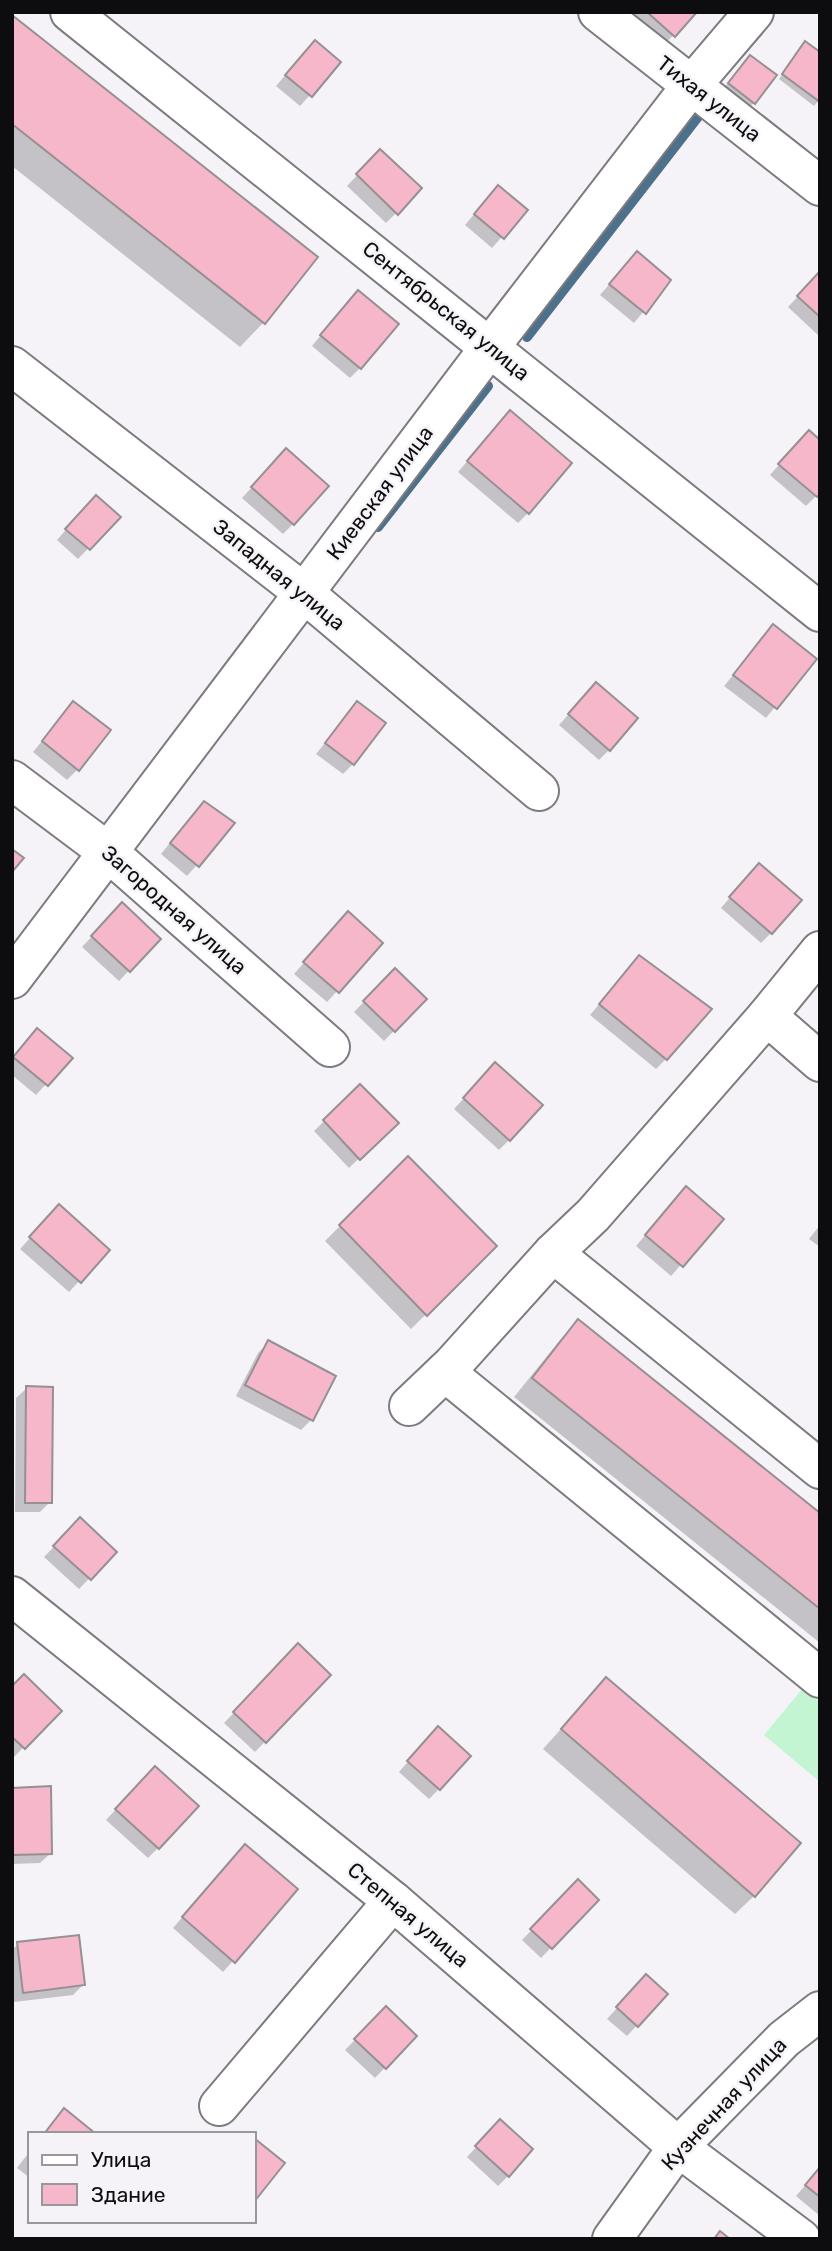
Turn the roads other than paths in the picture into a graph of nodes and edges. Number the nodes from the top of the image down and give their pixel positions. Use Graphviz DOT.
graph roads {
  1 [pos="70,12"];
  2 [pos="598,12"];
  3 [pos="754,12"];
  4 [pos="691,86"];
  5 [pos="820,186"];
  6 [pos="491,347"];
  7 [pos="12,366"];
  8 [pos="304,593"];
  9 [pos="820,612"];
  10 [pos="12,780"];
  11 [pos="539,791"];
  12 [pos="108,852"];
  13 [pos="820,951"];
  14 [pos="12,979"];
  15 [pos="767,1016"];
  16 [pos="330,1048"];
  17 [pos="820,1062"];
  18 [pos="553,1254"];
  19 [pos="445,1373"];
  20 [pos="410,1406"];
  21 [pos="820,1469"];
  22 [pos="12,1596"];
  23 [pos="820,1678"];
  24 [pos="393,1901"];
  25 [pos="820,2011"];
  26 [pos="219,2106"];
  27 [pos="678,2147"];
  28 [pos="612,2239"];
  29 [pos="801,2239"];
  1 -- 6 [label="street, Сентябрьская улица"];
  2 -- 4 [label="street, Тихая улица"];
  3 -- 4 [label="street, Киевская улица"];
  4 -- 5 [label="street, Тихая улица"];
  4 -- 6 [label="street, Киевская улица"];
  6 -- 8 [label="street, Киевская улица"];
  6 -- 9 [label="street, Сентябрьская улица"];
  7 -- 8 [label="street, Западная улица"];
  8 -- 11 [label="street, Западная улица"];
  8 -- 12 [label="street, Киевская улица"];
  10 -- 12 [label="street, Загородная улица"];
  12 -- 14 [label="street, Киевская улица"];
  12 -- 16 [label="street, Загородная улица"];
  13 -- 15 [label="street"];
  15 -- 17 [label="street"];
  15 -- 18 [label="street"];
  18 -- 19 [label="street"];
  18 -- 21 [label="street"];
  19 -- 20 [label="street"];
  19 -- 23 [label="street"];
  22 -- 24 [label="street, Степная улица"];
  24 -- 26 [label="street"];
  24 -- 27 [label="street, Степная улица"];
  25 -- 27 [label="street, Кузнечная улица"];
  27 -- 28 [label="street, Кузнечная улица"];
  27 -- 29 [label="street, Степная улица"];
}
